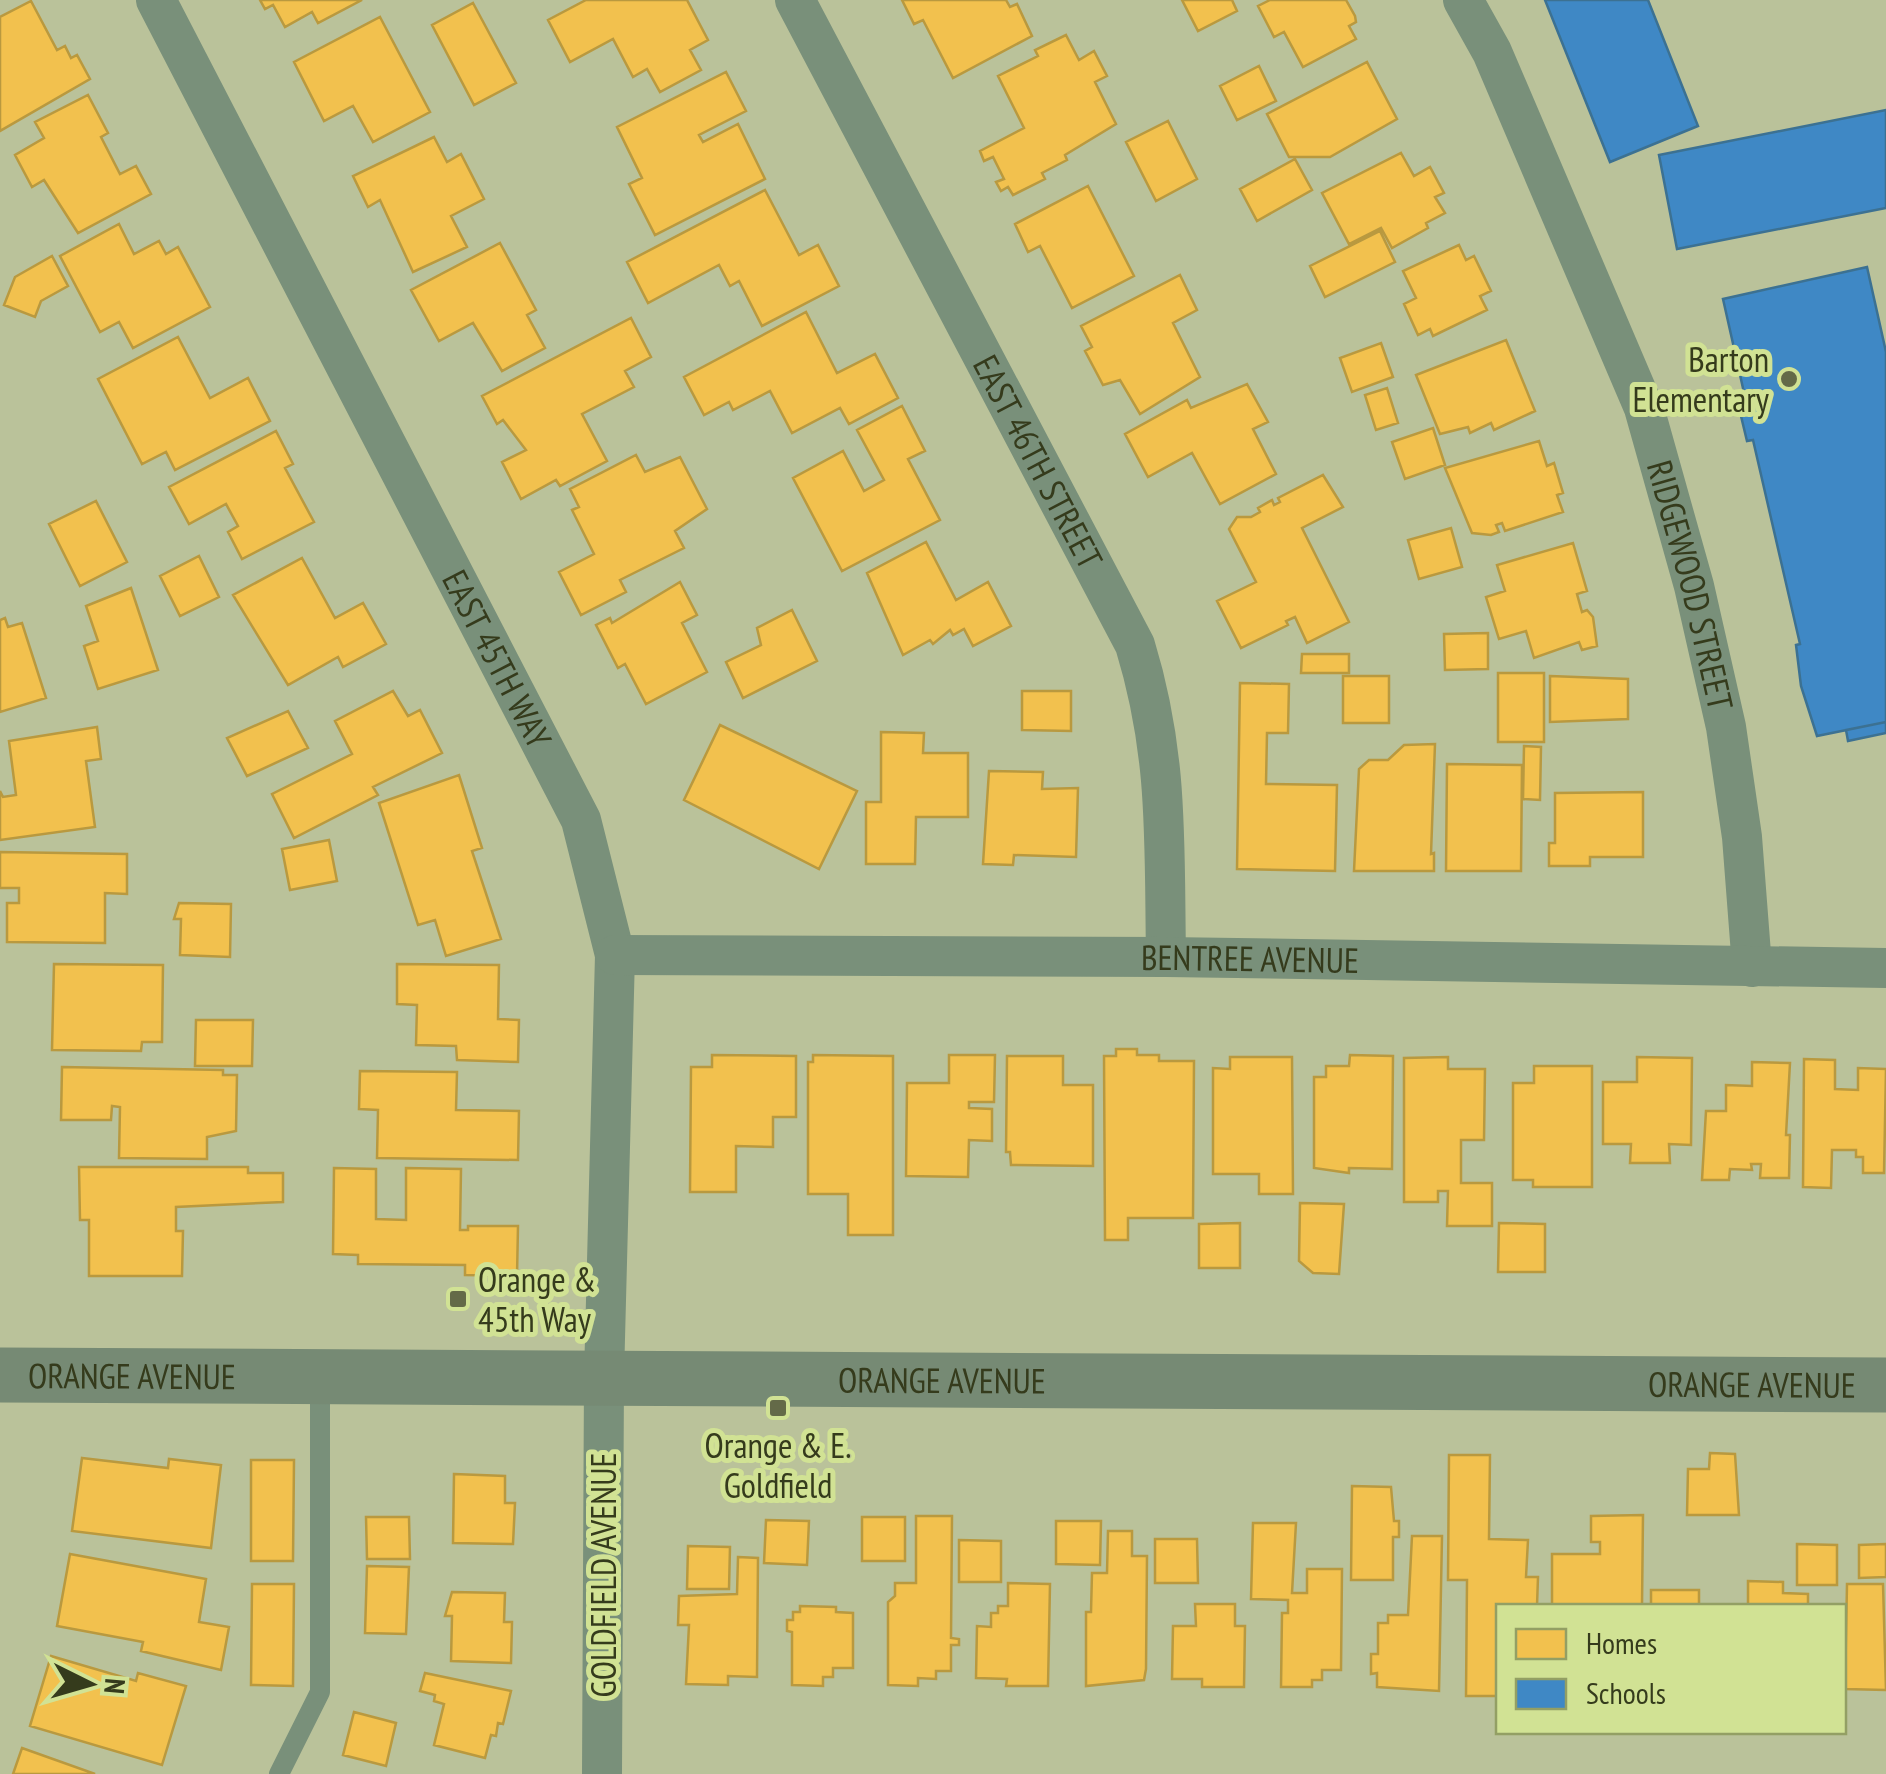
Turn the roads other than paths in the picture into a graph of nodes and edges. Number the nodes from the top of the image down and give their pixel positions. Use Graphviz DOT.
graph roads {
  1 [pos="156,0"];
  2 [pos="795,0"];
  3 [pos="1463,0"];
  4 [pos="616,956"];
  5 [pos="1166,956"];
  6 [pos="1752,967"];
  7 [pos="1886,968"];
  8 [pos="0,1375"];
  9 [pos="320,1377"];
  10 [pos="604,1377"];
  11 [pos="1886,1385"];
  12 [pos="279,1774"];
  13 [pos="602,1774"];
  1 -- 4 [label="street, EAST 45TH WAY"];
  2 -- 5 [label="street, EAST 46TH STREET"];
  3 -- 6 [label="street, RIDGEWOOD STREET"];
  4 -- 5 [label="street, BENTREE AVENUE"];
  4 -- 10 [label="street, EAST 45TH WAY"];
  5 -- 6 [label="street, BENTREE AVENUE"];
  6 -- 7 [label="street, BENTREE AVENUE"];
  8 -- 9 [label="street, ORANGE AVENUE"];
  9 -- 10 [label="street, ORANGE AVENUE"];
  9 -- 12 [label="lane"];
  10 -- 11 [label="street, ORANGE AVENUE"];
  10 -- 13 [label="street, GOLDFIELD AVENUE"];
}
